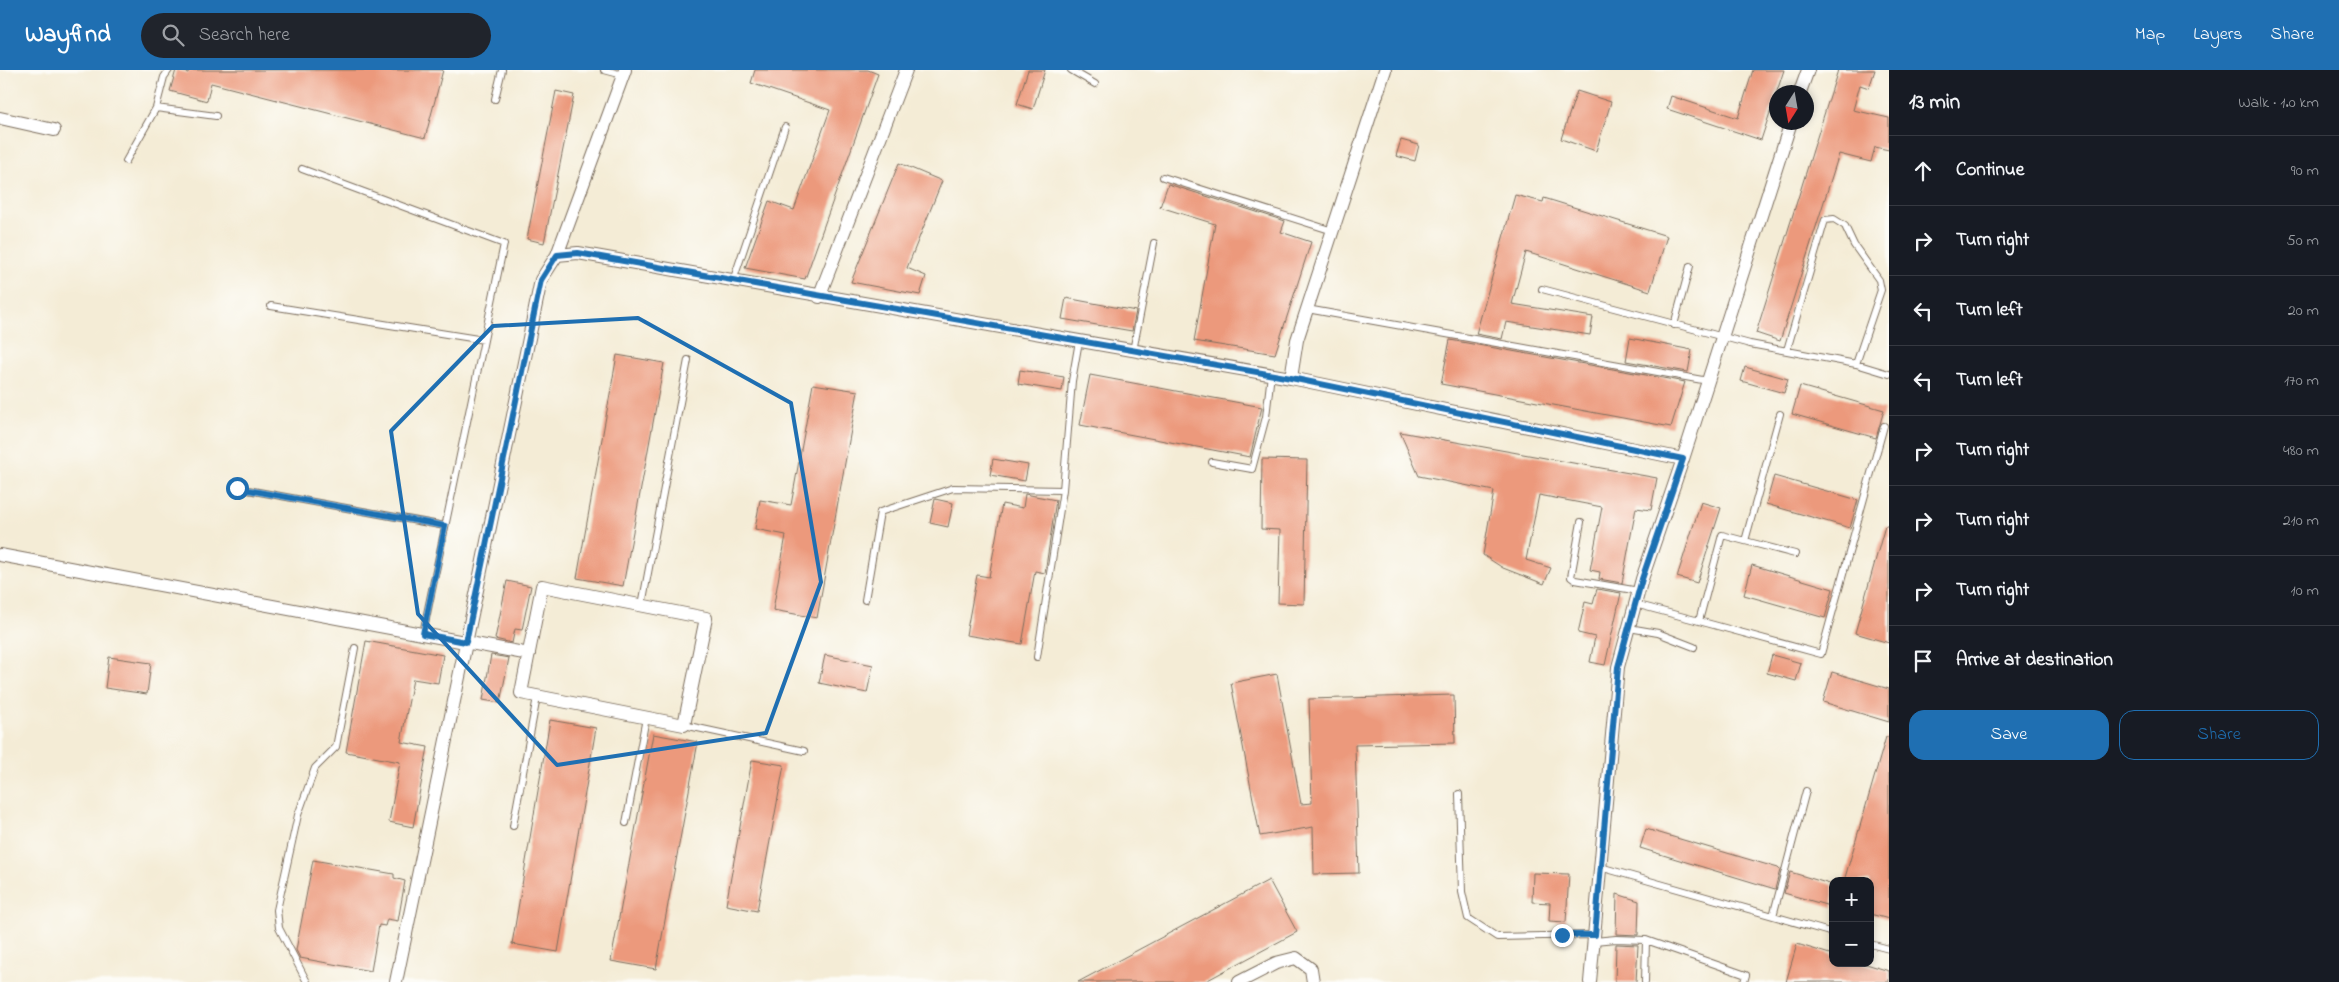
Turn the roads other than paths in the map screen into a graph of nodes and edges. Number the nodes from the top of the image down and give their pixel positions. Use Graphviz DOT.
graph roads {
  1 [pos="169,70"];
  2 [pos="502,70"];
  3 [pos="604,70"];
  4 [pos="906,70"];
  5 [pos="1071,70"];
  6 [pos="1385,70"];
  7 [pos="1808,70"];
  8 [pos="624,73"];
  9 [pos="1095,84"];
  10 [pos="1803,85"];
  11 [pos="495,99"];
  12 [pos="156,108"];
  13 [pos="216,116"];
  14 [pos="0,118"];
  15 [pos="785,127"];
  16 [pos="54,130"];
  17 [pos="1788,130"];
  18 [pos="126,160"];
  19 [pos="302,169"];
  20 [pos="1163,177"];
  21 [pos="1333,230"];
  22 [pos="1154,243"];
  23 [pos="557,255"];
  24 [pos="1690,266"];
  25 [pos="733,281"];
  26 [pos="1542,289"];
  27 [pos="819,297"];
  28 [pos="271,306"];
  29 [pos="1307,309"];
  30 [pos="1674,325"];
  31 [pos="1722,336"];
  32 [pos="484,340"];
  33 [pos="1079,341"];
  34 [pos="1787,350"];
  35 [pos="1134,351"];
  36 [pos="688,360"];
  37 [pos="1856,364"];
  38 [pos="1271,374"];
  39 [pos="1889,374"];
  40 [pos="1291,378"];
  41 [pos="1708,381"];
  42 [pos="1780,414"];
  43 [pos="1884,426"];
  44 [pos="1683,459"];
  45 [pos="1212,462"];
  46 [pos="237,488"];
  47 [pos="1063,490"];
  48 [pos="1581,522"];
  49 [pos="445,526"];
  50 [pos="1745,541"];
  51 [pos="1795,554"];
  52 [pos="0,555"];
  53 [pos="1639,591"];
  54 [pos="865,600"];
  55 [pos="1635,604"];
  56 [pos="642,605"];
  57 [pos="1698,621"];
  58 [pos="1629,628"];
  59 [pos="423,634"];
  60 [pos="466,642"];
  61 [pos="1694,647"];
  62 [pos="355,648"];
  63 [pos="529,654"];
  64 [pos="1037,658"];
  65 [pos="537,696"];
  66 [pos="646,718"];
  67 [pos="684,725"];
  68 [pos="804,751"];
  69 [pos="1806,791"];
  70 [pos="1459,794"];
  71 [pos="626,822"];
  72 [pos="513,826"];
  73 [pos="1600,867"];
  74 [pos="1773,916"];
  75 [pos="1829,932"];
  76 [pos="1594,938"];
  77 [pos="1646,940"];
  78 [pos="1874,945"];
  79 [pos="1889,949"];
  80 [pos="307,982"];
  81 [pos="396,982"];
  82 [pos="1240,982"];
  83 [pos="1313,982"];
  84 [pos="1590,982"];
  85 [pos="1645,982"];
  86 [pos="1744,982"];
  1 -- 12 [label="lane"];
  2 -- 11 [label="lane"];
  3 -- 8 [label="lane"];
  4 -- 27 [label="street"];
  5 -- 9 [label="lane"];
  6 -- 21 [label="street"];
  7 -- 10 [label="street"];
  8 -- 23 [label="street"];
  12 -- 13 [label="lane"];
  12 -- 18 [label="lane"];
  14 -- 16 [label="street"];
  15 -- 25 [label="lane"];
  17 -- 31 [label="street"];
  19 -- 32 [label="lane"];
  20 -- 21 [label="lane"];
  21 -- 29 [label="street"];
  22 -- 35 [label="lane"];
  23 -- 25 [label="street"];
  23 -- 60 [label="street"];
  24 -- 30 [label="lane"];
  25 -- 27 [label="street"];
  26 -- 30 [label="lane"];
  27 -- 33 [label="street"];
  28 -- 32 [label="lane"];
  29 -- 40 [label="street"];
  29 -- 41 [label="lane"];
  30 -- 31 [label="lane"];
  31 -- 34 [label="lane"];
  31 -- 41 [label="street"];
  32 -- 49 [label="lane"];
  33 -- 35 [label="street"];
  33 -- 47 [label="lane"];
  34 -- 37 [label="lane"];
  34 -- 37 [label="lane"];
  35 -- 38 [label="street"];
  36 -- 56 [label="lane"];
  37 -- 39 [label="lane"];
  38 -- 40 [label="street"];
  38 -- 45 [label="lane"];
  40 -- 44 [label="street"];
  41 -- 44 [label="street"];
  42 -- 50 [label="lane"];
  43 -- 57 [label="lane"];
  44 -- 53 [label="street"];
  46 -- 49 [label="lane"];
  47 -- 54 [label="lane"];
  47 -- 64 [label="lane"];
  48 -- 53 [label="lane"];
  49 -- 59 [label="lane"];
  50 -- 51 [label="lane"];
  50 -- 57 [label="lane"];
  52 -- 59 [label="street"];
  53 -- 55 [label="street"];
  55 -- 57 [label="lane"];
  55 -- 58 [label="street"];
  56 -- 63 [label="street"];
  56 -- 67 [label="street"];
  58 -- 61 [label="lane"];
  58 -- 73 [label="street"];
  59 -- 60 [label="street"];
  60 -- 63 [label="street"];
  60 -- 81 [label="street"];
  62 -- 80 [label="lane"];
  63 -- 65 [label="street"];
  65 -- 66 [label="street"];
  65 -- 72 [label="lane"];
  66 -- 67 [label="street"];
  66 -- 71 [label="lane"];
  67 -- 68 [label="lane"];
  69 -- 74 [label="lane"];
  70 -- 76 [label="lane"];
  73 -- 74 [label="lane"];
  73 -- 76 [label="street"];
  74 -- 75 [label="lane"];
  76 -- 77 [label="lane"];
  76 -- 84 [label="street"];
  77 -- 85 [label="lane"];
  77 -- 86 [label="lane"];
  78 -- 79 [label="lane"];
  82 -- 83 [label="street"];
}
